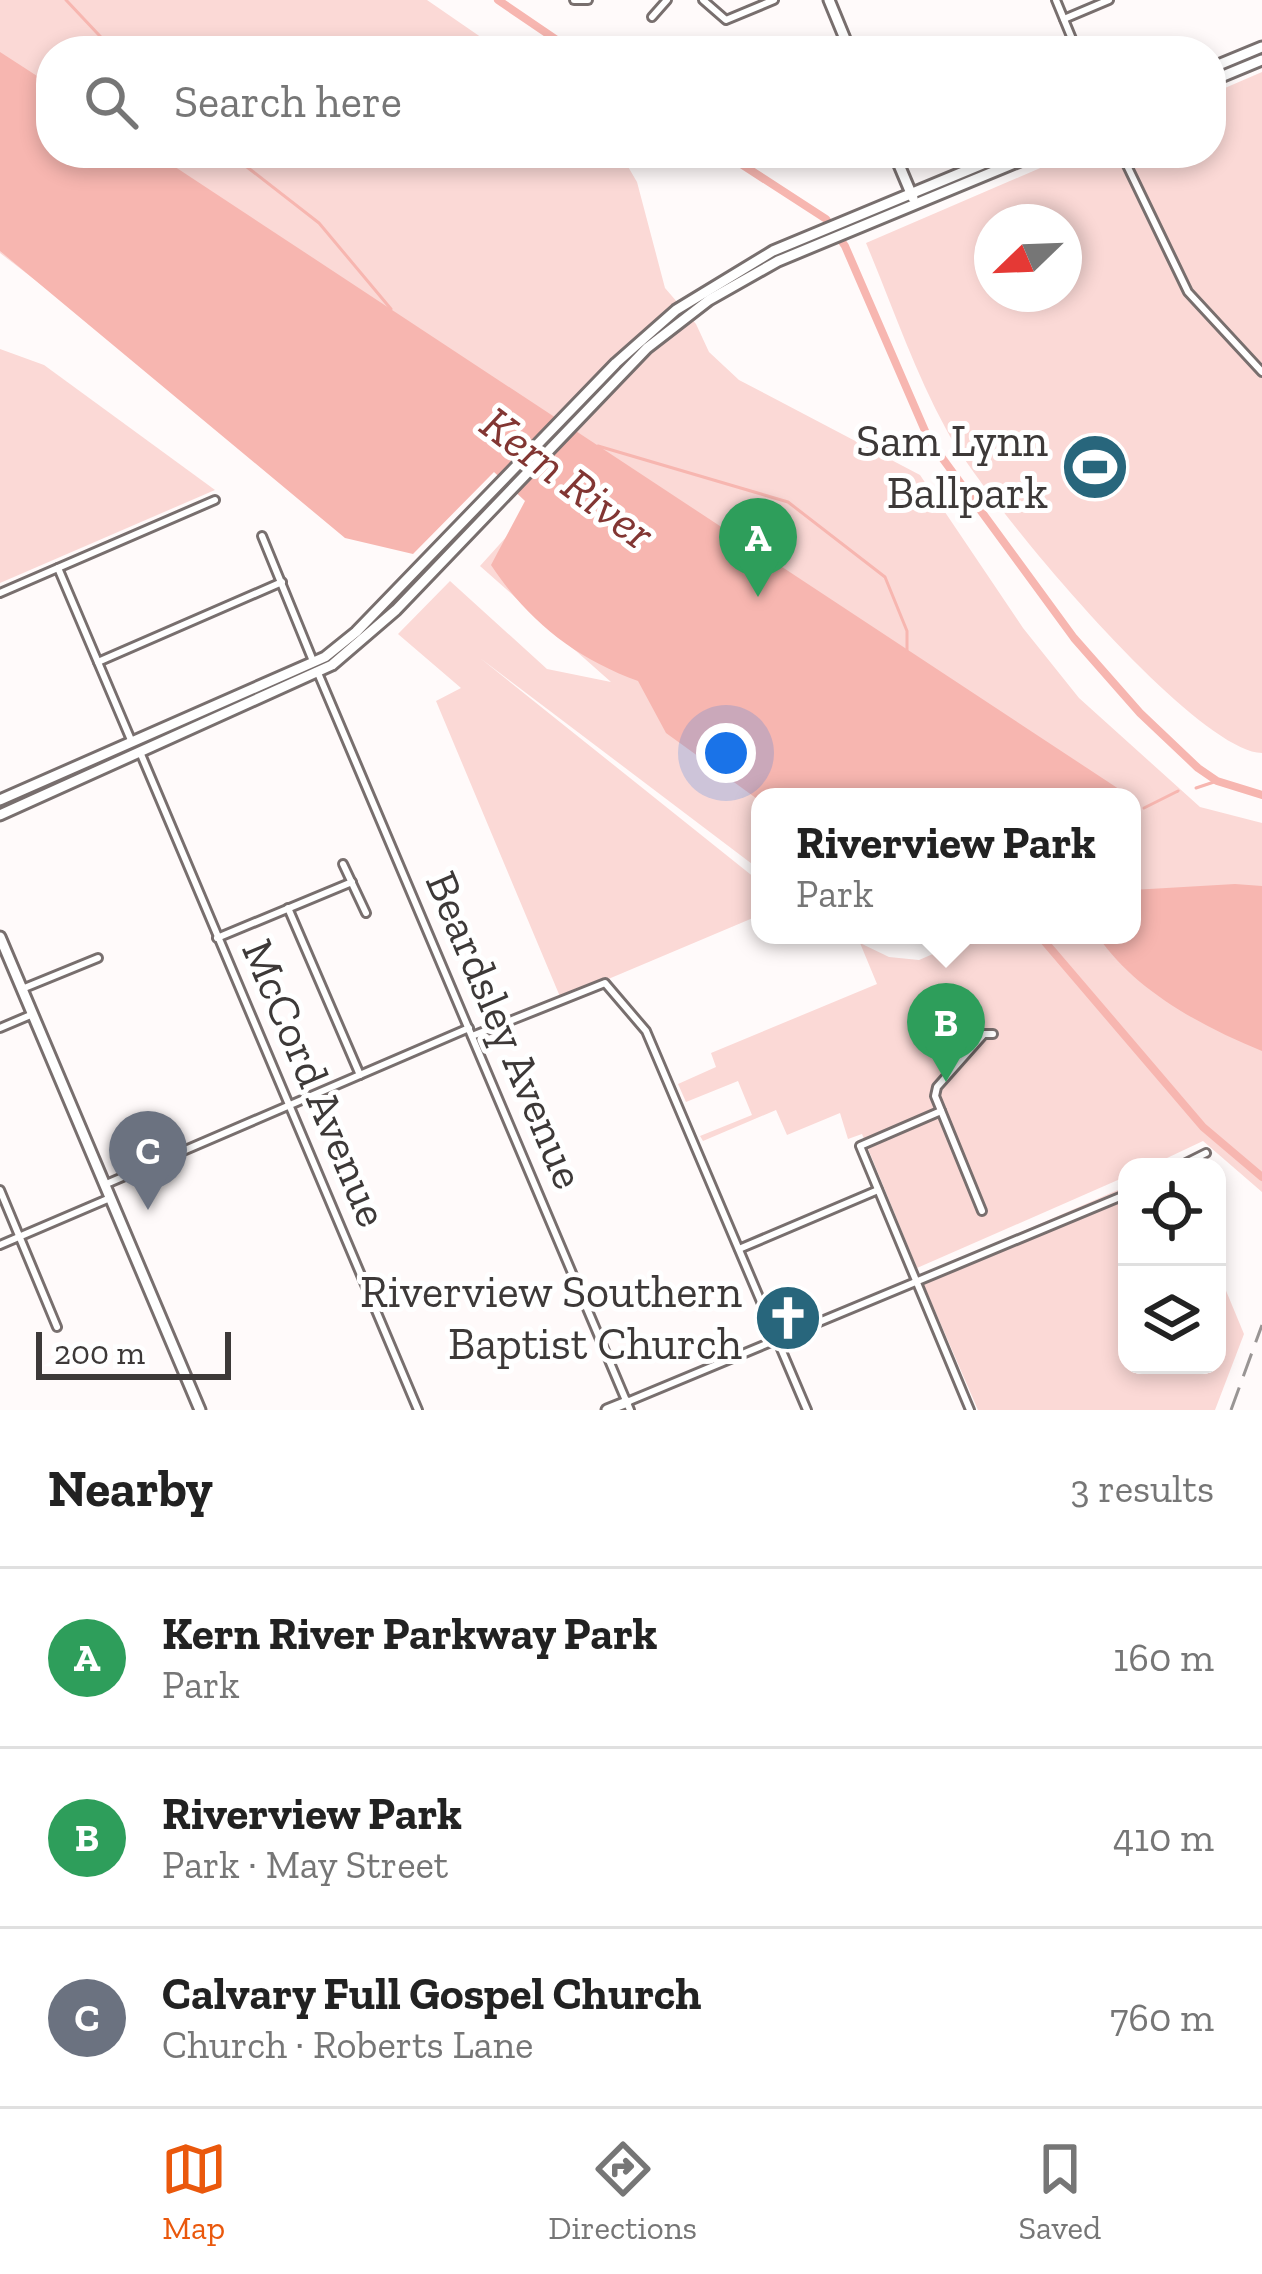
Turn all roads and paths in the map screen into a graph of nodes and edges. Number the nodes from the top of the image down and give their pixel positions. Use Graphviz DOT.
graph roads {
  1 [pos="574,0"];
  2 [pos="667,0"];
  3 [pos="703,0"];
  4 [pos="774,0"];
  5 [pos="829,0"];
  6 [pos="1056,0"];
  7 [pos="1109,0"];
  8 [pos="587,1"];
  9 [pos="652,17"];
  10 [pos="1064,19"];
  11 [pos="844,36"];
  12 [pos="1071,36"];
  13 [pos="1262,47"];
  14 [pos="1262,60"];
  15 [pos="1226,62"];
  16 [pos="1226,75"];
  17 [pos="901,168"];
  18 [pos="978,168"];
  19 [pos="999,168"];
  20 [pos="1127,168"];
  21 [pos="914,199"];
  22 [pos="822,237"];
  23 [pos="1262,372"];
  24 [pos="215,500"];
  25 [pos="262,536"];
  26 [pos="58,568"];
  27 [pos="282,582"];
  28 [pos="0,593"];
  29 [pos="98,662"];
  30 [pos="314,663"];
  31 [pos="319,675"];
  32 [pos="162,727"];
  33 [pos="131,740"];
  34 [pos="140,752"];
  35 [pos="118,762"];
  36 [pos="0,800"];
  37 [pos="0,815"];
  38 [pos="343,864"];
  39 [pos="352,882"];
  40 [pos="289,908"];
  41 [pos="365,913"];
  42 [pos="0,937"];
  43 [pos="218,938"];
  44 [pos="98,958"];
  45 [pos="22,989"];
  46 [pos="33,1014"];
  47 [pos="0,1028"];
  48 [pos="470,1032"];
  49 [pos="993,1034"];
  50 [pos="360,1075"];
  51 [pos="289,1105"];
  52 [pos="941,1111"];
  53 [pos="1206,1153"];
  54 [pos="1196,1158"];
  55 [pos="104,1185"];
  56 [pos="0,1190"];
  57 [pos="878,1190"];
  58 [pos="110,1198"];
  59 [pos="1118,1198"];
  60 [pos="982,1210"];
  61 [pos="20,1236"];
  62 [pos="0,1245"];
  63 [pos="739,1249"];
  64 [pos="916,1281"];
  65 [pos="57,1327"];
  66 [pos="776,1337"];
  67 [pos="629,1406"];
  68 [pos="200,1410"];
  69 [pos="418,1410"];
  70 [pos="607,1410"];
  71 [pos="807,1410"];
  72 [pos="970,1410"];
  1 -- 8 [label="street"];
  2 -- 9 [label="street"];
  3 -- 4 [label="street"];
  5 -- 11 [label="main road"];
  6 -- 10 [label="street"];
  7 -- 10 [label="street"];
  10 -- 12 [label="street"];
  13 -- 15 [label="main road"];
  14 -- 16 [label="main road"];
  17 -- 21 [label="main road"];
  18 -- 21 [label="main road"];
  19 -- 21 [label="main road"];
  20 -- 23 [label="street"];
  21 -- 22 [label="main road"];
  22 -- 30 [label="main road"];
  22 -- 31 [label="main road"];
  24 -- 26 [label="street"];
  25 -- 27 [label="street, Beardsley Avenue"];
  26 -- 28 [label="street"];
  26 -- 29 [label="street"];
  27 -- 29 [label="street"];
  27 -- 30 [label="street, Beardsley Avenue"];
  29 -- 33 [label="street"];
  30 -- 31 [label="street, Beardsley Avenue"];
  30 -- 32 [label="main road"];
  31 -- 34 [label="main road"];
  31 -- 48 [label="street, Beardsley Avenue"];
  32 -- 33 [label="main road"];
  32 -- 34 [label="main road"];
  33 -- 35 [label="main road"];
  33 -- 36 [label="main road"];
  34 -- 35 [label="main road"];
  34 -- 43 [label="street, McCord Avenue"];
  35 -- 37 [label="main road"];
  38 -- 39 [label="street"];
  39 -- 40 [label="street"];
  39 -- 41 [label="street"];
  40 -- 43 [label="street"];
  40 -- 50 [label="street"];
  42 -- 45 [label="main road"];
  43 -- 51 [label="street, McCord Avenue"];
  44 -- 45 [label="street"];
  45 -- 46 [label="main road"];
  46 -- 47 [label="street"];
  46 -- 55 [label="main road"];
  48 -- 50 [label="street"];
  48 -- 63 [label="street"];
  48 -- 67 [label="street, Beardsley Avenue"];
  49 -- 52 [label="street"];
  50 -- 51 [label="street"];
  51 -- 55 [label="street"];
  51 -- 69 [label="street, McCord Avenue"];
  52 -- 57 [label="street"];
  52 -- 60 [label="street"];
  53 -- 54 [label="street"];
  55 -- 58 [label="main road"];
  56 -- 61 [label="street"];
  57 -- 63 [label="street"];
  57 -- 64 [label="street"];
  58 -- 61 [label="street"];
  58 -- 68 [label="main road"];
  59 -- 64 [label="street"];
  61 -- 62 [label="street"];
  61 -- 65 [label="street"];
  63 -- 66 [label="street"];
  64 -- 66 [label="street"];
  64 -- 72 [label="street"];
  66 -- 67 [label="street"];
  66 -- 71 [label="street"];
  67 -- 70 [label="main road"];
}
